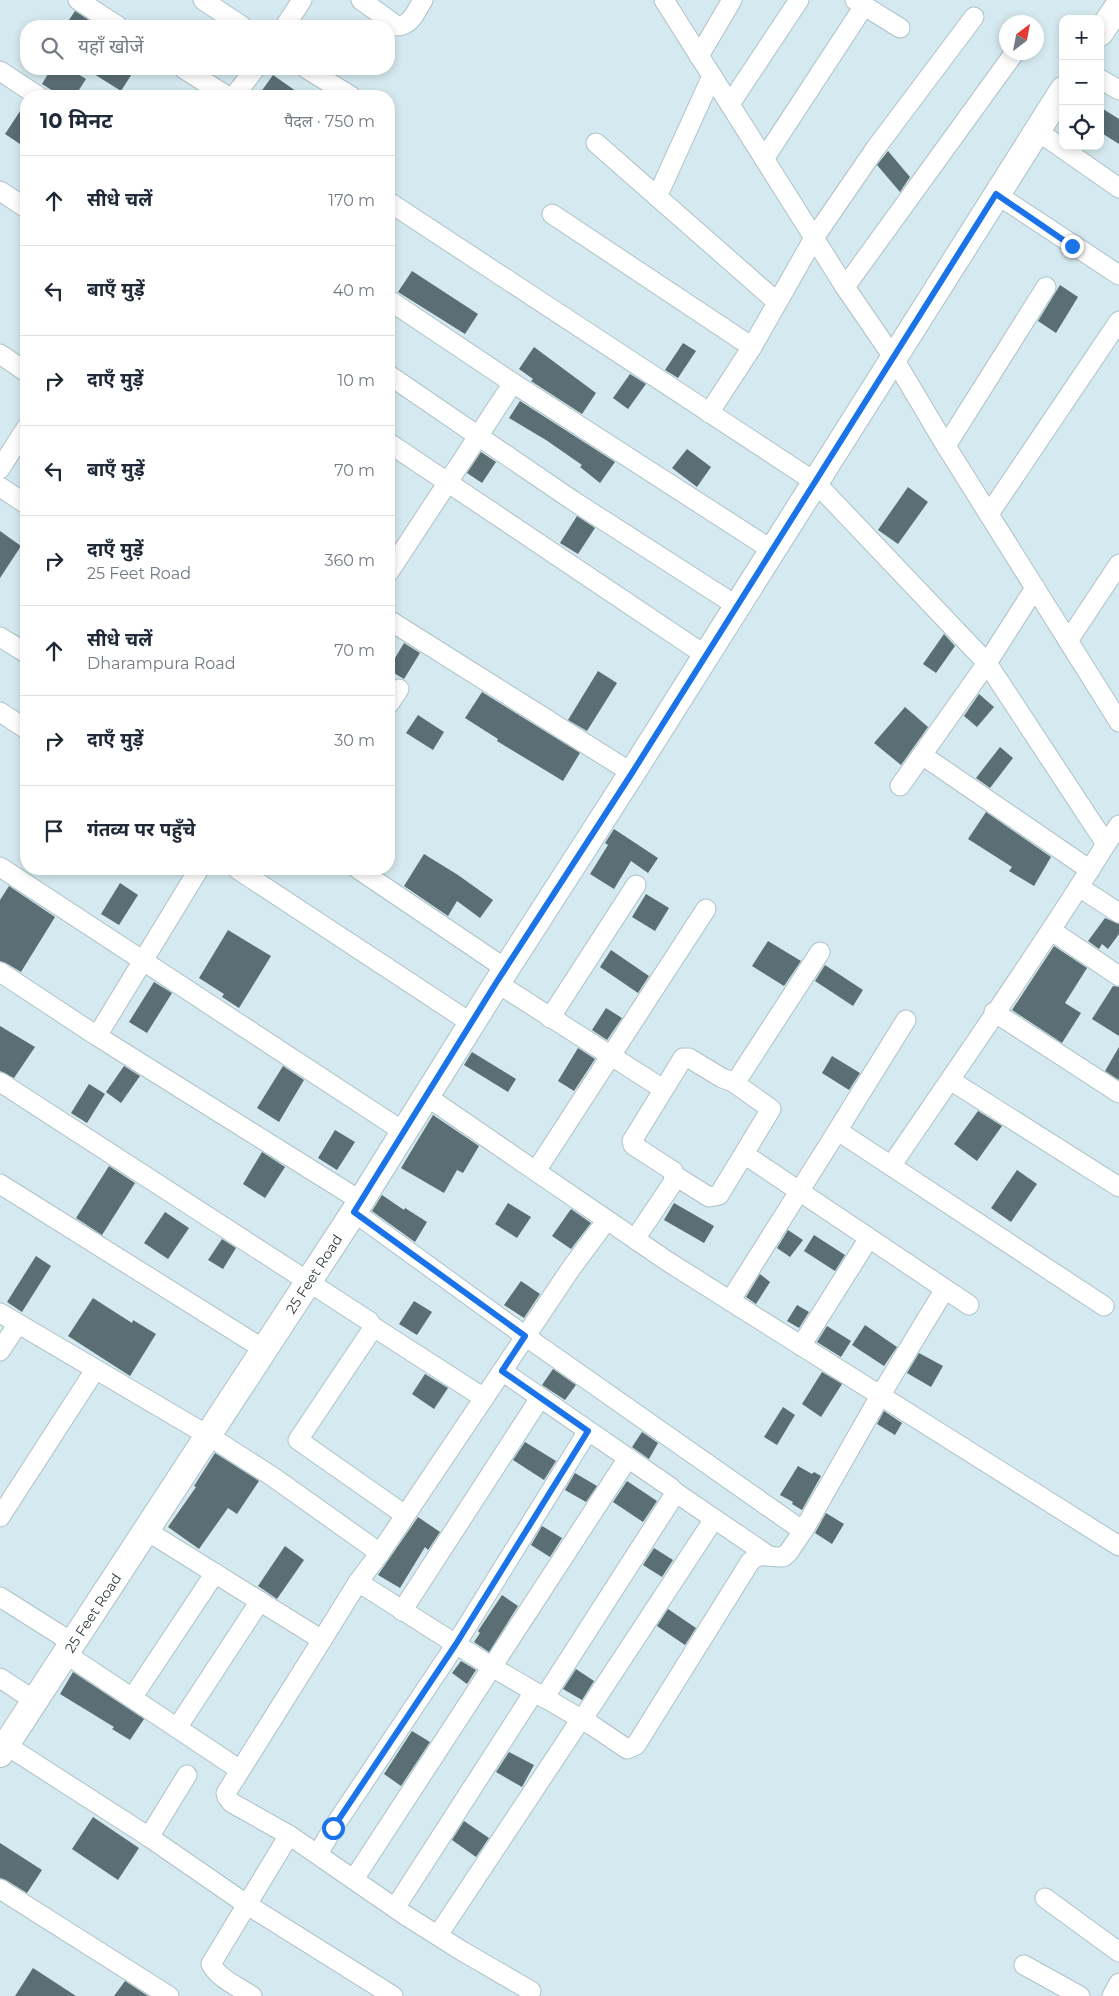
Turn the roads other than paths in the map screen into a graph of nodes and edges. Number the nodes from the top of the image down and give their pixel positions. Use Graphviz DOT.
graph roads {
  1 [pos="78,0"];
  2 [pos="203,0"];
  3 [pos="302,0"];
  4 [pos="361,0"];
  5 [pos="423,0"];
  6 [pos="664,0"];
  7 [pos="732,0"];
  8 [pos="798,0"];
  9 [pos="860,3"];
  10 [pos="1119,5"];
  11 [pos="974,17"];
  12 [pos="109,20"];
  13 [pos="233,20"];
  14 [pos="288,20"];
  15 [pos="389,20"];
  16 [pos="395,25"];
  17 [pos="1104,27"];
  18 [pos="900,28"];
  19 [pos="699,56"];
  20 [pos="1009,60"];
  21 [pos="0,71"];
  22 [pos="194,75"];
  23 [pos="250,75"];
  24 [pos="317,75"];
  25 [pos="712,76"];
  26 [pos="1104,81"];
  27 [pos="29,90"];
  28 [pos="217,90"];
  29 [pos="238,90"];
  30 [pos="342,90"];
  31 [pos="1119,90"];
  32 [pos="1059,96"];
  33 [pos="730,104"];
  34 [pos="1036,130"];
  35 [pos="596,143"];
  36 [pos="764,159"];
  37 [pos="1119,188"];
  38 [pos="0,190"];
  39 [pos="996,194"];
  40 [pos="657,197"];
  41 [pos="20,204"];
  42 [pos="395,206"];
  43 [pos="552,214"];
  44 [pos="814,238"];
  45 [pos="1119,275"];
  46 [pos="845,287"];
  47 [pos="1046,287"];
  48 [pos="777,302"];
  49 [pos="395,304"];
  50 [pos="1119,321"];
  51 [pos="752,347"];
  52 [pos="0,354"];
  53 [pos="893,357"];
  54 [pos="20,368"];
  55 [pos="395,379"];
  56 [pos="513,383"];
  57 [pos="708,412"];
  58 [pos="479,435"];
  59 [pos="20,437"];
  60 [pos="946,446"];
  61 [pos="395,447"];
  62 [pos="0,469"];
  63 [pos="448,481"];
  64 [pos="815,482"];
  65 [pos="0,487"];
  66 [pos="20,500"];
  67 [pos="989,514"];
  68 [pos="772,550"];
  69 [pos="395,563"];
  70 [pos="1116,574"];
  71 [pos="1035,588"];
  72 [pos="737,606"];
  73 [pos="395,624"];
  74 [pos="0,637"];
  75 [pos="1068,641"];
  76 [pos="20,650"];
  77 [pos="706,655"];
  78 [pos="988,663"];
  79 [pos="0,712"];
  80 [pos="1119,722"];
  81 [pos="20,725"];
  82 [pos="922,755"];
  83 [pos="632,773"];
  84 [pos="900,786"];
  85 [pos="1119,825"];
  86 [pos="1106,844"];
  87 [pos="0,867"];
  88 [pos="1090,870"];
  89 [pos="195,875"];
  90 [pos="246,875"];
  91 [pos="366,875"];
  92 [pos="636,885"];
  93 [pos="1079,887"];
  94 [pos="706,909"];
  95 [pos="1119,913"];
  96 [pos="1052,931"];
  97 [pos="820,952"];
  98 [pos="144,960"];
  99 [pos="0,972"];
  100 [pos="501,976"];
  101 [pos="1119,976"];
  102 [pos="994,1012"];
  103 [pos="550,1018"];
  104 [pos="906,1020"];
  105 [pos="471,1023"];
  106 [pos="97,1036"];
  107 [pos="611,1056"];
  108 [pos="950,1080"];
  109 [pos="0,1082"];
  110 [pos="733,1082"];
  111 [pos="664,1089"];
  112 [pos="1119,1093"];
  113 [pos="426,1096"];
  114 [pos="838,1131"];
  115 [pos="404,1132"];
  116 [pos="744,1154"];
  117 [pos="891,1166"];
  118 [pos="536,1171"];
  119 [pos="674,1175"];
  120 [pos="0,1184"];
  121 [pos="1119,1187"];
  122 [pos="799,1191"];
  123 [pos="357,1207"];
  124 [pos="607,1220"];
  125 [pos="869,1238"];
  126 [pos="635,1239"];
  127 [pos="309,1281"];
  128 [pos="945,1289"];
  129 [pos="730,1301"];
  130 [pos="969,1305"];
  131 [pos="1104,1306"];
  132 [pos="0,1313"];
  133 [pos="18,1324"];
  134 [pos="372,1326"];
  135 [pos="525,1336"];
  136 [pos="801,1346"];
  137 [pos="265,1350"];
  138 [pos="0,1351"];
  139 [pos="95,1370"];
  140 [pos="502,1371"];
  141 [pos="880,1396"];
  142 [pos="484,1398"];
  143 [pos="540,1398"];
  144 [pos="588,1431"];
  145 [pos="209,1436"];
  146 [pos="628,1458"];
  147 [pos="675,1492"];
  148 [pos="405,1515"];
  149 [pos="0,1517"];
  150 [pos="714,1519"];
  151 [pos="147,1530"];
  152 [pos="803,1531"];
  153 [pos="1119,1546"];
  154 [pos="380,1553"];
  155 [pos="769,1556"];
  156 [pos="215,1573"];
  157 [pos="358,1582"];
  158 [pos="0,1597"];
  159 [pos="260,1601"];
  160 [pos="402,1610"];
  161 [pos="322,1640"];
  162 [pos="456,1644"];
  163 [pos="69,1649"];
  164 [pos="492,1667"];
  165 [pos="0,1678"];
  166 [pos="539,1695"];
  167 [pos="132,1698"];
  168 [pos="35,1701"];
  169 [pos="582,1720"];
  170 [pos="177,1728"];
  171 [pos="3,1750"];
  172 [pos="240,1770"];
  173 [pos="187,1774"];
  174 [pos="288,1835"];
  175 [pos="149,1837"];
  176 [pos="318,1854"];
  177 [pos="354,1879"];
  178 [pos="0,1889"];
  179 [pos="1045,1898"];
  180 [pos="246,1904"];
  181 [pos="395,1908"];
  182 [pos="438,1936"];
  183 [pos="1119,1952"];
  184 [pos="1024,1964"];
  185 [pos="1119,1983"];
  186 [pos="532,1991"];
  187 [pos="169,1996"];
  188 [pos="252,1996"];
  189 [pos="393,1996"];
  190 [pos="1080,1996"];
  191 [pos="1112,1996"];
  1 -- 12 [label="street"];
  2 -- 13 [label="street"];
  3 -- 14 [label="street"];
  4 -- 15 [label="street"];
  5 -- 16 [label="street"];
  6 -- 19 [label="street"];
  7 -- 19 [label="street"];
  8 -- 33 [label="street"];
  9 -- 18 [label="street"];
  9 -- 36 [label="street"];
  10 -- 17 [label="street"];
  11 -- 44 [label="street"];
  19 -- 25 [label="street"];
  20 -- 46 [label="street"];
  21 -- 27 [label="street"];
  22 -- 28 [label="street"];
  23 -- 29 [label="street"];
  24 -- 30 [label="street"];
  25 -- 33 [label="street"];
  25 -- 40 [label="street"];
  26 -- 31 [label="street"];
  32 -- 34 [label="street, 25 Feet Road"];
  33 -- 36 [label="street"];
  34 -- 37 [label="street"];
  34 -- 39 [label="street, 25 Feet Road"];
  35 -- 40 [label="street"];
  36 -- 44 [label="street"];
  38 -- 41 [label="street"];
  39 -- 45 [label="street"];
  39 -- 53 [label="street, 25 Feet Road"];
  40 -- 48 [label="street"];
  42 -- 57 [label="street"];
  43 -- 51 [label="street"];
  44 -- 46 [label="street"];
  44 -- 48 [label="street"];
  46 -- 53 [label="street"];
  47 -- 60 [label="street"];
  48 -- 51 [label="street"];
  49 -- 56 [label="street"];
  50 -- 67 [label="street"];
  51 -- 57 [label="street"];
  52 -- 54 [label="street"];
  53 -- 60 [label="street"];
  53 -- 64 [label="street, 25 Feet Road"];
  55 -- 58 [label="street"];
  56 -- 58 [label="street"];
  56 -- 68 [label="street"];
  57 -- 64 [label="street"];
  58 -- 63 [label="street"];
  58 -- 72 [label="street"];
  59 -- 62 [label="street"];
  60 -- 67 [label="street"];
  61 -- 63 [label="street"];
  63 -- 69 [label="street"];
  63 -- 77 [label="street"];
  64 -- 68 [label="street, 25 Feet Road"];
  64 -- 78 [label="street"];
  65 -- 66 [label="street"];
  67 -- 71 [label="street"];
  68 -- 72 [label="street, 25 Feet Road"];
  70 -- 75 [label="street"];
  71 -- 75 [label="street"];
  71 -- 78 [label="street"];
  72 -- 77 [label="street, 25 Feet Road"];
  73 -- 83 [label="street"];
  74 -- 76 [label="street"];
  75 -- 80 [label="street"];
  77 -- 83 [label="street, 25 Feet Road"];
  78 -- 82 [label="street"];
  78 -- 86 [label="street"];
  79 -- 81 [label="street"];
  82 -- 84 [label="street"];
  82 -- 88 [label="street"];
  83 -- 100 [label="street, 25 Feet Road"];
  85 -- 86 [label="street"];
  86 -- 88 [label="street"];
  87 -- 98 [label="street"];
  88 -- 93 [label="street"];
  89 -- 98 [label="street"];
  90 -- 105 [label="street"];
  91 -- 100 [label="street"];
  92 -- 103 [label="street"];
  93 -- 95 [label="street"];
  93 -- 96 [label="street"];
  94 -- 107 [label="street"];
  96 -- 101 [label="street"];
  96 -- 102 [label="street"];
  97 -- 110 [label="street"];
  98 -- 106 [label="street"];
  98 -- 115 [label="street"];
  99 -- 106 [label="street"];
  100 -- 103 [label="street"];
  100 -- 105 [label="street, 25 Feet Road"];
  102 -- 108 [label="street"];
  102 -- 112 [label="street"];
  103 -- 107 [label="street"];
  104 -- 114 [label="street"];
  105 -- 113 [label="street, 25 Feet Road"];
  106 -- 123 [label="street"];
  107 -- 111 [label="street"];
  107 -- 118 [label="street"];
  108 -- 117 [label="street"];
  108 -- 121 [label="street"];
  109 -- 127 [label="street"];
  110 -- 111 [label="street"];
  110 -- 116 [label="street"];
  111 -- 119 [label="street"];
  113 -- 115 [label="street, 25 Feet Road"];
  113 -- 118 [label="street"];
  114 -- 117 [label="street"];
  114 -- 122 [label="street"];
  115 -- 123 [label="street, 25 Feet Road"];
  116 -- 119 [label="street"];
  116 -- 122 [label="street"];
  117 -- 131 [label="street"];
  118 -- 124 [label="street"];
  119 -- 126 [label="street"];
  120 -- 137 [label="street"];
  122 -- 125 [label="street"];
  122 -- 129 [label="street"];
  123 -- 127 [label="street, 25 Feet Road"];
  123 -- 135 [label="street"];
  124 -- 126 [label="street"];
  124 -- 135 [label="street"];
  125 -- 128 [label="street"];
  125 -- 136 [label="street"];
  126 -- 129 [label="street"];
  127 -- 134 [label="street"];
  127 -- 137 [label="street, 25 Feet Road"];
  128 -- 130 [label="street"];
  128 -- 141 [label="street"];
  129 -- 136 [label="street"];
  132 -- 133 [label="street"];
  133 -- 138 [label="street"];
  133 -- 139 [label="street"];
  134 -- 142 [label="street"];
  134 -- 148 [label="street"];
  135 -- 140 [label="street"];
  135 -- 152 [label="street"];
  136 -- 141 [label="street"];
  137 -- 145 [label="street, 25 Feet Road"];
  139 -- 145 [label="street"];
  139 -- 149 [label="street"];
  140 -- 142 [label="street"];
  140 -- 143 [label="street"];
  141 -- 152 [label="street"];
  141 -- 153 [label="street"];
  142 -- 148 [label="street"];
  143 -- 144 [label="street"];
  143 -- 160 [label="street"];
  144 -- 146 [label="street"];
  144 -- 162 [label="street"];
  145 -- 151 [label="street, 25 Feet Road"];
  145 -- 154 [label="street"];
  146 -- 147 [label="street"];
  146 -- 164 [label="street"];
  147 -- 150 [label="street"];
  147 -- 166 [label="street"];
  148 -- 154 [label="street"];
  150 -- 155 [label="street"];
  150 -- 169 [label="street"];
  151 -- 156 [label="street"];
  151 -- 163 [label="street, 25 Feet Road"];
  152 -- 155 [label="street"];
  154 -- 157 [label="street"];
  155 -- 169 [label="street"];
  156 -- 159 [label="street"];
  156 -- 167 [label="street"];
  157 -- 160 [label="street"];
  157 -- 161 [label="street"];
  158 -- 163 [label="street"];
  159 -- 161 [label="street"];
  159 -- 170 [label="street"];
  160 -- 162 [label="street"];
  161 -- 172 [label="street"];
  162 -- 164 [label="street"];
  162 -- 176 [label="street"];
  163 -- 167 [label="street"];
  163 -- 168 [label="street, 25 Feet Road"];
  164 -- 166 [label="street"];
  164 -- 177 [label="street"];
  165 -- 168 [label="street"];
  166 -- 169 [label="street"];
  166 -- 181 [label="street"];
  167 -- 170 [label="street"];
  168 -- 171 [label="street, 25 Feet Road"];
  169 -- 182 [label="street"];
  170 -- 172 [label="street"];
  171 -- 175 [label="street"];
  172 -- 174 [label="street"];
  173 -- 175 [label="street"];
  174 -- 176 [label="street"];
  174 -- 180 [label="street"];
  175 -- 180 [label="street"];
  176 -- 177 [label="street"];
  177 -- 181 [label="street"];
  178 -- 187 [label="street"];
  179 -- 183 [label="street"];
  180 -- 188 [label="street"];
  180 -- 189 [label="street"];
  181 -- 182 [label="street"];
  182 -- 186 [label="street"];
  184 -- 190 [label="street"];
  185 -- 191 [label="street"];
}
